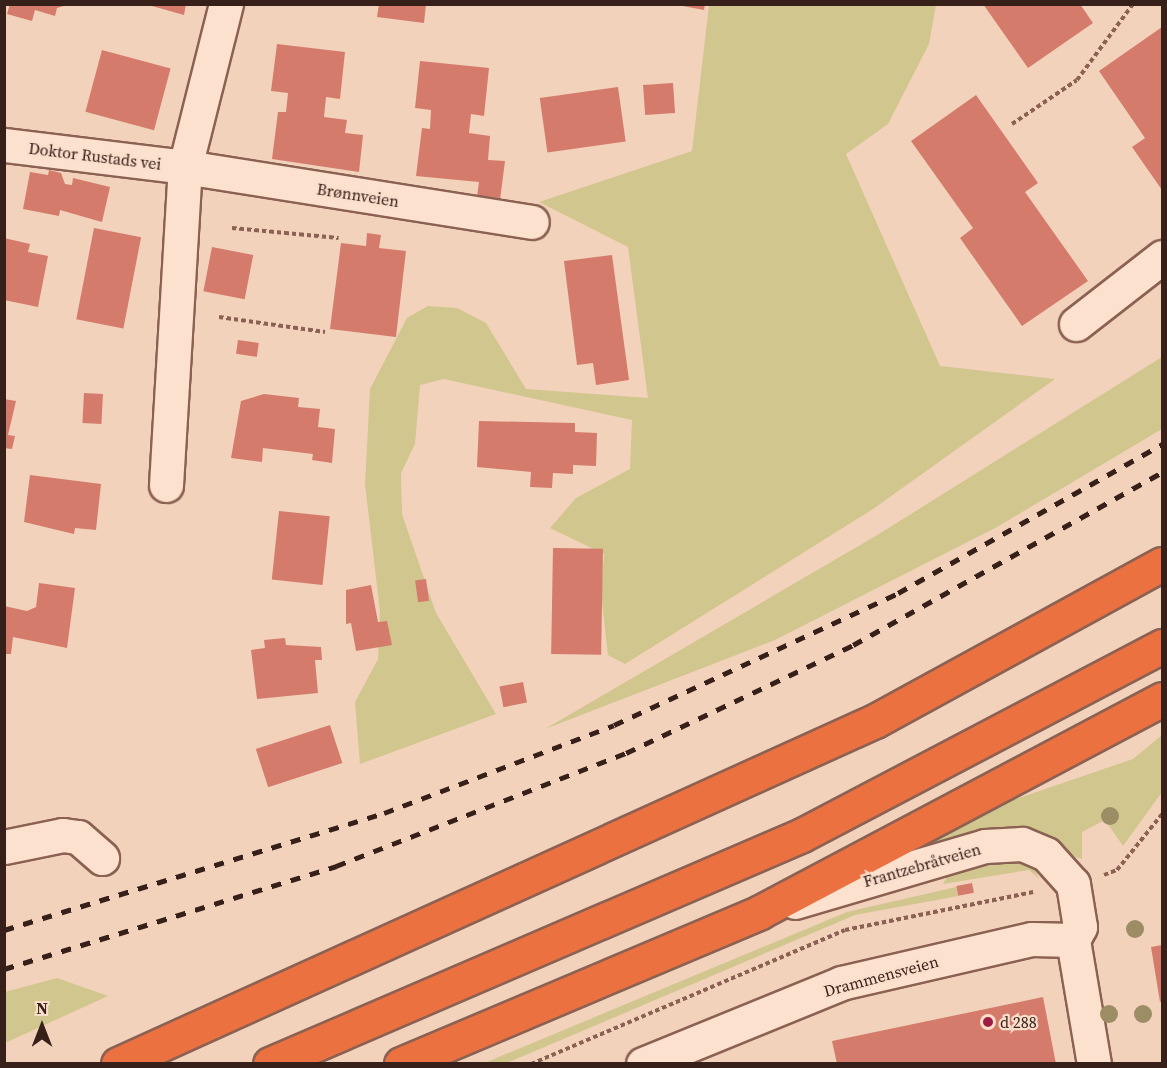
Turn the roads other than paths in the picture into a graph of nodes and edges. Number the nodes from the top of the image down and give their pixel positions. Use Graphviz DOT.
graph roads {
  1 [pos="226,4"];
  2 [pos="4,145"];
  3 [pos="185,167"];
  4 [pos="532,222"];
  5 [pos="1162,258"];
  6 [pos="1076,324"];
  7 [pos="166,485"];
  8 [pos="1162,564"];
  9 [pos="1162,646"];
  10 [pos="1162,699"];
  11 [pos="4,847"];
  12 [pos="102,858"];
  13 [pos="760,912"];
  14 [pos="1073,940"];
  15 [pos="118,1064"];
  16 [pos="270,1064"];
  17 [pos="401,1064"];
  18 [pos="643,1064"];
  19 [pos="1094,1064"];
  1 -- 3 [label="street"];
  2 -- 3 [label="street, Doktor Rustads vei"];
  3 -- 4 [label="street, Brønnveien"];
  3 -- 7 [label="street"];
  5 -- 6 [label="street"];
  8 -- 15 [label="highway"];
  9 -- 16 [label="highway"];
  10 -- 13 [label="highway"];
  11 -- 12 [label="street"];
  13 -- 14 [label="street, Frantzebråtveien"];
  13 -- 17 [label="highway"];
  14 -- 18 [label="street, Drammensveien"];
  14 -- 19 [label="street"];
}
